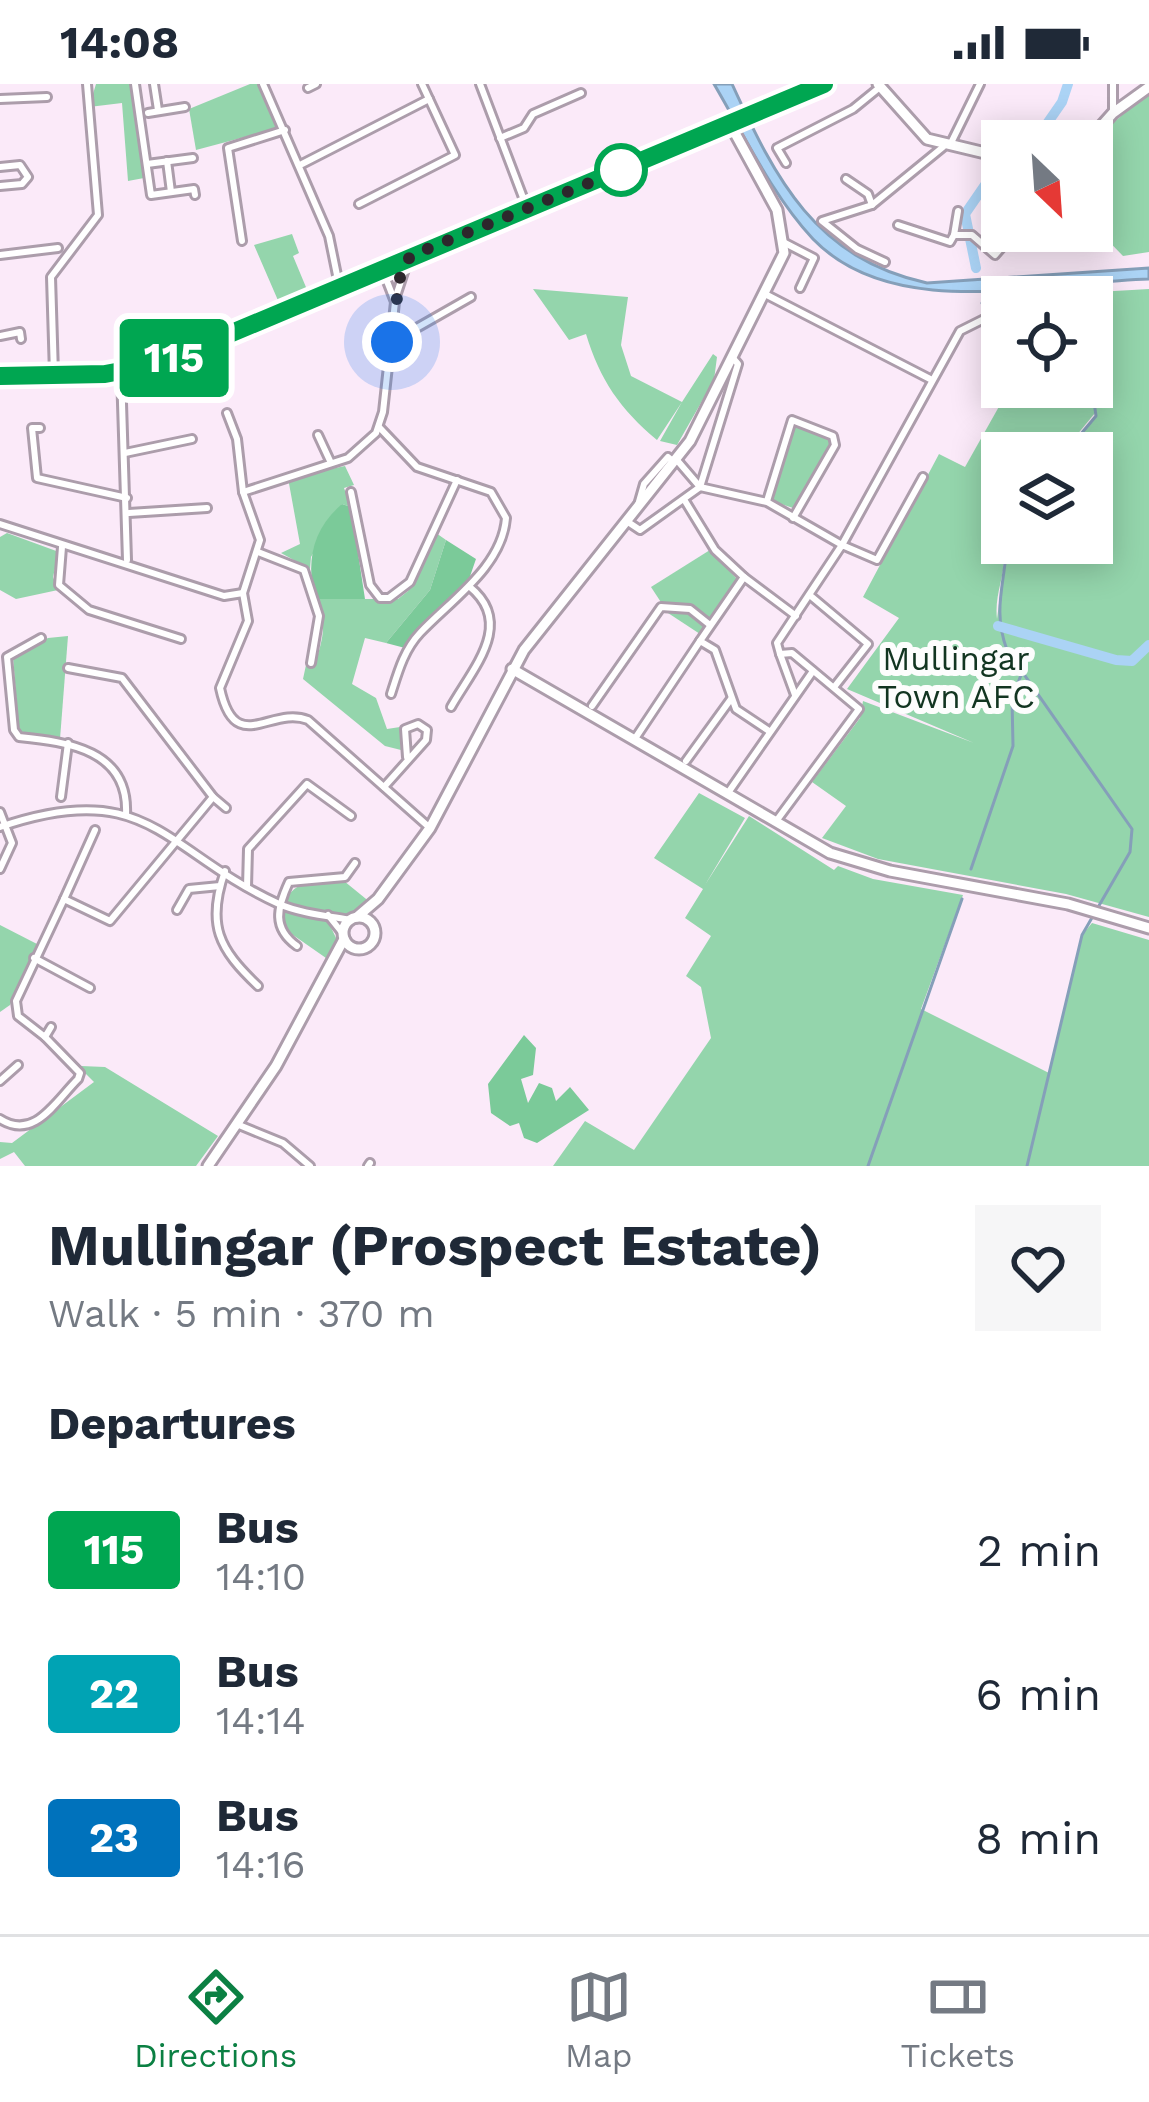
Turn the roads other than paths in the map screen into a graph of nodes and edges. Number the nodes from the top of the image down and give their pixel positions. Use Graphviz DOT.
graph roads {
  1 [pos="21,84"];
  2 [pos="87,84"];
  3 [pos="138,84"];
  4 [pos="154,84"];
  5 [pos="263,84"];
  6 [pos="422,84"];
  7 [pos="480,84"];
  8 [pos="824,84"];
  9 [pos="980,84"];
  10 [pos="1113,84"];
  11 [pos="879,85"];
  12 [pos="1149,87"];
  13 [pos="581,93"];
  14 [pos="47,97"];
  15 [pos="15,98"];
  16 [pos="0,99"];
  17 [pos="429,99"];
  18 [pos="184,107"];
  19 [pos="158,111"];
  20 [pos="148,113"];
  21 [pos="1113,113"];
  22 [pos="1107,120"];
  23 [pos="733,123"];
  24 [pos="284,130"];
  25 [pos="500,138"];
  26 [pos="946,148"];
  27 [pos="981,153"];
  28 [pos="193,158"];
  29 [pos="167,161"];
  30 [pos="786,163"];
  31 [pos="147,164"];
  32 [pos="302,164"];
  33 [pos="0,167"];
  34 [pos="846,179"];
  35 [pos="0,186"];
  36 [pos="171,192"];
  37 [pos="195,195"];
  38 [pos="359,204"];
  39 [pos="872,206"];
  40 [pos="527,208"];
  41 [pos="958,211"];
  42 [pos="898,225"];
  43 [pos="958,234"];
  44 [pos="242,241"];
  45 [pos="981,242"];
  46 [pos="785,243"];
  47 [pos="58,248"];
  48 [pos="0,254"];
  49 [pos="410,256"];
  50 [pos="885,262"];
  51 [pos="382,270"];
  52 [pos="800,288"];
  53 [pos="340,289"];
  54 [pos="762,292"];
  55 [pos="471,297"];
  56 [pos="395,302"];
  57 [pos="456,304"];
  58 [pos="462,314"];
  59 [pos="981,320"];
  60 [pos="0,336"];
  61 [pos="21,339"];
  62 [pos="392,342"];
  63 [pos="731,356"];
  64 [pos="121,372"];
  65 [pos="54,374"];
  66 [pos="0,376"];
  67 [pos="932,380"];
  68 [pos="707,410"];
  69 [pos="226,413"];
  70 [pos="721,422"];
  71 [pos="379,427"];
  72 [pos="40,428"];
  73 [pos="318,435"];
  74 [pos="192,439"];
  75 [pos="123,454"];
  76 [pos="675,461"];
  77 [pos="331,463"];
  78 [pos="923,477"];
  79 [pos="457,480"];
  80 [pos="700,487"];
  81 [pos="243,492"];
  82 [pos="351,492"];
  83 [pos="127,499"];
  84 [pos="685,501"];
  85 [pos="766,502"];
  86 [pos="207,508"];
  87 [pos="129,514"];
  88 [pos="793,518"];
  89 [pos="625,520"];
  90 [pos="0,526"];
  91 [pos="842,545"];
  92 [pos="62,547"];
  93 [pos="258,552"];
  94 [pos="127,560"];
  95 [pos="744,577"];
  96 [pos="470,587"];
  97 [pos="243,593"];
  98 [pos="811,596"];
  99 [pos="796,616"];
  100 [pos="710,625"];
  101 [pos="41,638"];
  102 [pos="181,639"];
  103 [pos="700,641"];
  104 [pos="780,654"];
  105 [pos="4,658"];
  106 [pos="311,663"];
  107 [pos="68,668"];
  108 [pos="512,669"];
  109 [pos="813,670"];
  110 [pos="835,686"];
  111 [pos="391,694"];
  112 [pos="796,695"];
  113 [pos="731,699"];
  114 [pos="451,706"];
  115 [pos="592,706"];
  116 [pos="769,731"];
  117 [pos="636,737"];
  118 [pos="68,743"];
  119 [pos="407,757"];
  120 [pos="686,761"];
  121 [pos="384,787"];
  122 [pos="730,790"];
  123 [pos="213,796"];
  124 [pos="61,797"];
  125 [pos="226,808"];
  126 [pos="0,812"];
  127 [pos="126,814"];
  128 [pos="351,816"];
  129 [pos="775,824"];
  130 [pos="3,826"];
  131 [pos="430,828"];
  132 [pos="94,830"];
  133 [pos="178,839"];
  134 [pos="355,862"];
  135 [pos="0,869"];
  136 [pos="225,871"];
  137 [pos="220,886"];
  138 [pos="247,887"];
  139 [pos="64,899"];
  140 [pos="378,899"];
  141 [pos="278,904"];
  142 [pos="177,910"];
  143 [pos="328,915"];
  144 [pos="354,919"];
  145 [pos="373,925"];
  146 [pos="1149,928"];
  147 [pos="344,937"];
  148 [pos="297,946"];
  149 [pos="355,948"];
  150 [pos="34,958"];
  151 [pos="332,962"];
  152 [pos="258,986"];
  153 [pos="90,988"];
  154 [pos="51,1028"];
  155 [pos="45,1037"];
  156 [pos="18,1065"];
  157 [pos="0,1082"];
  158 [pos="0,1119"];
  159 [pos="239,1125"];
  160 [pos="208,1166"];
  161 [pos="310,1166"];
  1 -- 15 [label="street"];
  2 -- 65 [label="street"];
  3 -- 31 [label="street"];
  4 -- 19 [label="street"];
  5 -- 24 [label="street"];
  6 -- 17 [label="street"];
  7 -- 25 [label="street"];
  8 -- 23 [label="main road"];
  9 -- 26 [label="street"];
  10 -- 21 [label="street"];
  11 -- 26 [label="street"];
  11 -- 30 [label="street"];
  12 -- 21 [label="street"];
  13 -- 25 [label="street"];
  14 -- 15 [label="street"];
  15 -- 16 [label="street"];
  17 -- 32 [label="street"];
  17 -- 38 [label="street"];
  18 -- 19 [label="street"];
  19 -- 20 [label="street"];
  21 -- 22 [label="street"];
  23 -- 40 [label="main road"];
  23 -- 46 [label="street"];
  24 -- 32 [label="street"];
  24 -- 44 [label="street"];
  25 -- 40 [label="street"];
  26 -- 27 [label="street"];
  26 -- 39 [label="street"];
  28 -- 29 [label="street"];
  29 -- 31 [label="street"];
  29 -- 36 [label="street"];
  31 -- 36 [label="street"];
  32 -- 53 [label="street"];
  33 -- 35 [label="street"];
  34 -- 39 [label="street"];
  36 -- 37 [label="street"];
  39 -- 50 [label="street"];
  40 -- 49 [label="main road"];
  41 -- 43 [label="street"];
  42 -- 43 [label="street"];
  43 -- 45 [label="street"];
  46 -- 52 [label="street"];
  46 -- 54 [label="street"];
  47 -- 48 [label="street"];
  49 -- 51 [label="main road"];
  49 -- 56 [label="street"];
  51 -- 53 [label="main road"];
  51 -- 56 [label="street"];
  53 -- 64 [label="main road"];
  54 -- 63 [label="street"];
  54 -- 67 [label="street"];
  55 -- 57 [label="street"];
  56 -- 62 [label="street"];
  57 -- 58 [label="street"];
  57 -- 62 [label="street"];
  59 -- 67 [label="street"];
  60 -- 61 [label="street"];
  62 -- 71 [label="street"];
  63 -- 68 [label="street"];
  63 -- 70 [label="street"];
  64 -- 65 [label="main road"];
  64 -- 75 [label="street"];
  65 -- 66 [label="main road"];
  67 -- 91 [label="street"];
  68 -- 70 [label="street"];
  68 -- 76 [label="street"];
  69 -- 81 [label="street"];
  70 -- 80 [label="street"];
  71 -- 77 [label="street"];
  71 -- 79 [label="street"];
  72 -- 83 [label="street"];
  73 -- 77 [label="street"];
  74 -- 75 [label="street"];
  75 -- 83 [label="street"];
  76 -- 80 [label="street"];
  76 -- 89 [label="street"];
  77 -- 81 [label="street"];
  78 -- 91 [label="street"];
  79 -- 82 [label="street"];
  79 -- 96 [label="street"];
  80 -- 84 [label="street"];
  80 -- 85 [label="street"];
  81 -- 93 [label="street"];
  83 -- 87 [label="street"];
  84 -- 89 [label="street"];
  84 -- 95 [label="street"];
  85 -- 88 [label="street"];
  85 -- 88 [label="street"];
  86 -- 87 [label="street"];
  87 -- 94 [label="street"];
  88 -- 91 [label="street"];
  89 -- 108 [label="street"];
  90 -- 92 [label="street"];
  91 -- 98 [label="street"];
  92 -- 94 [label="street"];
  92 -- 102 [label="street"];
  93 -- 97 [label="street"];
  93 -- 106 [label="street"];
  94 -- 97 [label="street"];
  95 -- 99 [label="street"];
  95 -- 100 [label="street"];
  96 -- 111 [label="street"];
  96 -- 114 [label="street"];
  97 -- 121 [label="street"];
  98 -- 99 [label="street"];
  98 -- 110 [label="street"];
  99 -- 104 [label="street"];
  100 -- 103 [label="street"];
  100 -- 115 [label="street"];
  101 -- 105 [label="street"];
  103 -- 113 [label="street"];
  103 -- 117 [label="street"];
  104 -- 109 [label="street"];
  104 -- 112 [label="street"];
  105 -- 118 [label="street"];
  107 -- 123 [label="street"];
  108 -- 129 [label="street"];
  108 -- 131 [label="street"];
  109 -- 110 [label="street"];
  109 -- 112 [label="street"];
  110 -- 129 [label="street"];
  112 -- 116 [label="street"];
  113 -- 116 [label="street"];
  113 -- 120 [label="street"];
  116 -- 122 [label="street"];
  118 -- 124 [label="street"];
  118 -- 127 [label="street"];
  119 -- 119 [label="street"];
  119 -- 121 [label="street"];
  121 -- 131 [label="street"];
  123 -- 125 [label="street"];
  123 -- 133 [label="street"];
  126 -- 130 [label="street"];
  127 -- 130 [label="street"];
  127 -- 133 [label="street"];
  128 -- 138 [label="street"];
  129 -- 146 [label="street"];
  130 -- 135 [label="street"];
  131 -- 140 [label="street"];
  132 -- 139 [label="street"];
  133 -- 136 [label="street"];
  133 -- 139 [label="street"];
  134 -- 141 [label="street"];
  136 -- 137 [label="street"];
  136 -- 138 [label="street"];
  137 -- 142 [label="street"];
  137 -- 152 [label="street"];
  138 -- 141 [label="street"];
  139 -- 150 [label="street"];
  140 -- 144 [label="street"];
  140 -- 145 [label="street"];
  141 -- 143 [label="street"];
  141 -- 148 [label="street"];
  143 -- 144 [label="street"];
  143 -- 147 [label="street"];
  144 -- 145 [label="street"];
  144 -- 147 [label="street"];
  145 -- 149 [label="street"];
  147 -- 149 [label="street"];
  147 -- 151 [label="street"];
  149 -- 151 [label="street"];
  150 -- 153 [label="street"];
  150 -- 155 [label="street"];
  151 -- 159 [label="street"];
  154 -- 155 [label="street"];
  155 -- 158 [label="street"];
  156 -- 157 [label="street"];
  159 -- 160 [label="street"];
  159 -- 161 [label="street"];
}
